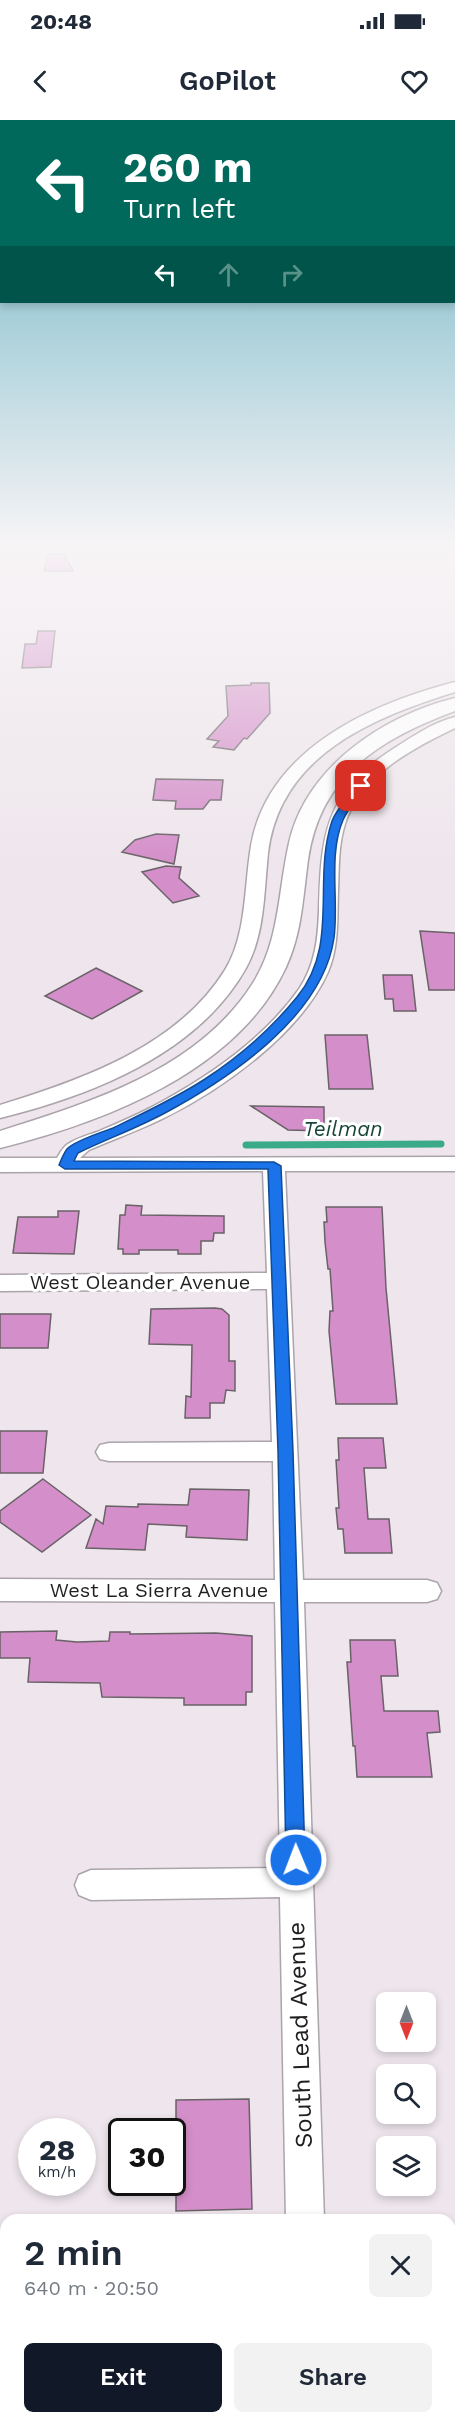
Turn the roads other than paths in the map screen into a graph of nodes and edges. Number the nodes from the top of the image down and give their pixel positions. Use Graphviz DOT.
graph roads {
  1 [pos="455,687"];
  2 [pos="455,704"];
  3 [pos="455,722"];
  4 [pos="0,1112"];
  5 [pos="0,1140"];
  6 [pos="455,1164"];
  7 [pos="0,1165"];
  8 [pos="65,1165"];
  9 [pos="274,1166"];
  10 [pos="279,1281"];
  11 [pos="0,1283"];
  12 [pos="286,1451"];
  13 [pos="109,1452"];
  14 [pos="0,1590"];
  15 [pos="289,1590"];
  16 [pos="427,1591"];
  17 [pos="296,1882"];
  18 [pos="91,1885"];
  19 [pos="305,2214"];
  1 -- 4 [label="street"];
  2 -- 5 [label="street"];
  3 -- 8 [label="street"];
  6 -- 9 [label="street"];
  7 -- 8 [label="street"];
  8 -- 9 [label="street"];
  9 -- 10 [label="street, South Lead Avenue"];
  10 -- 11 [label="street, West Oleander Avenue"];
  10 -- 12 [label="street, South Lead Avenue"];
  12 -- 13 [label="street"];
  12 -- 15 [label="street, South Lead Avenue"];
  14 -- 15 [label="street, West La Sierra Avenue"];
  15 -- 16 [label="street, West La Sierra Avenue"];
  15 -- 17 [label="street, South Lead Avenue"];
  17 -- 18 [label="street"];
  17 -- 19 [label="street, South Lead Avenue"];
}
